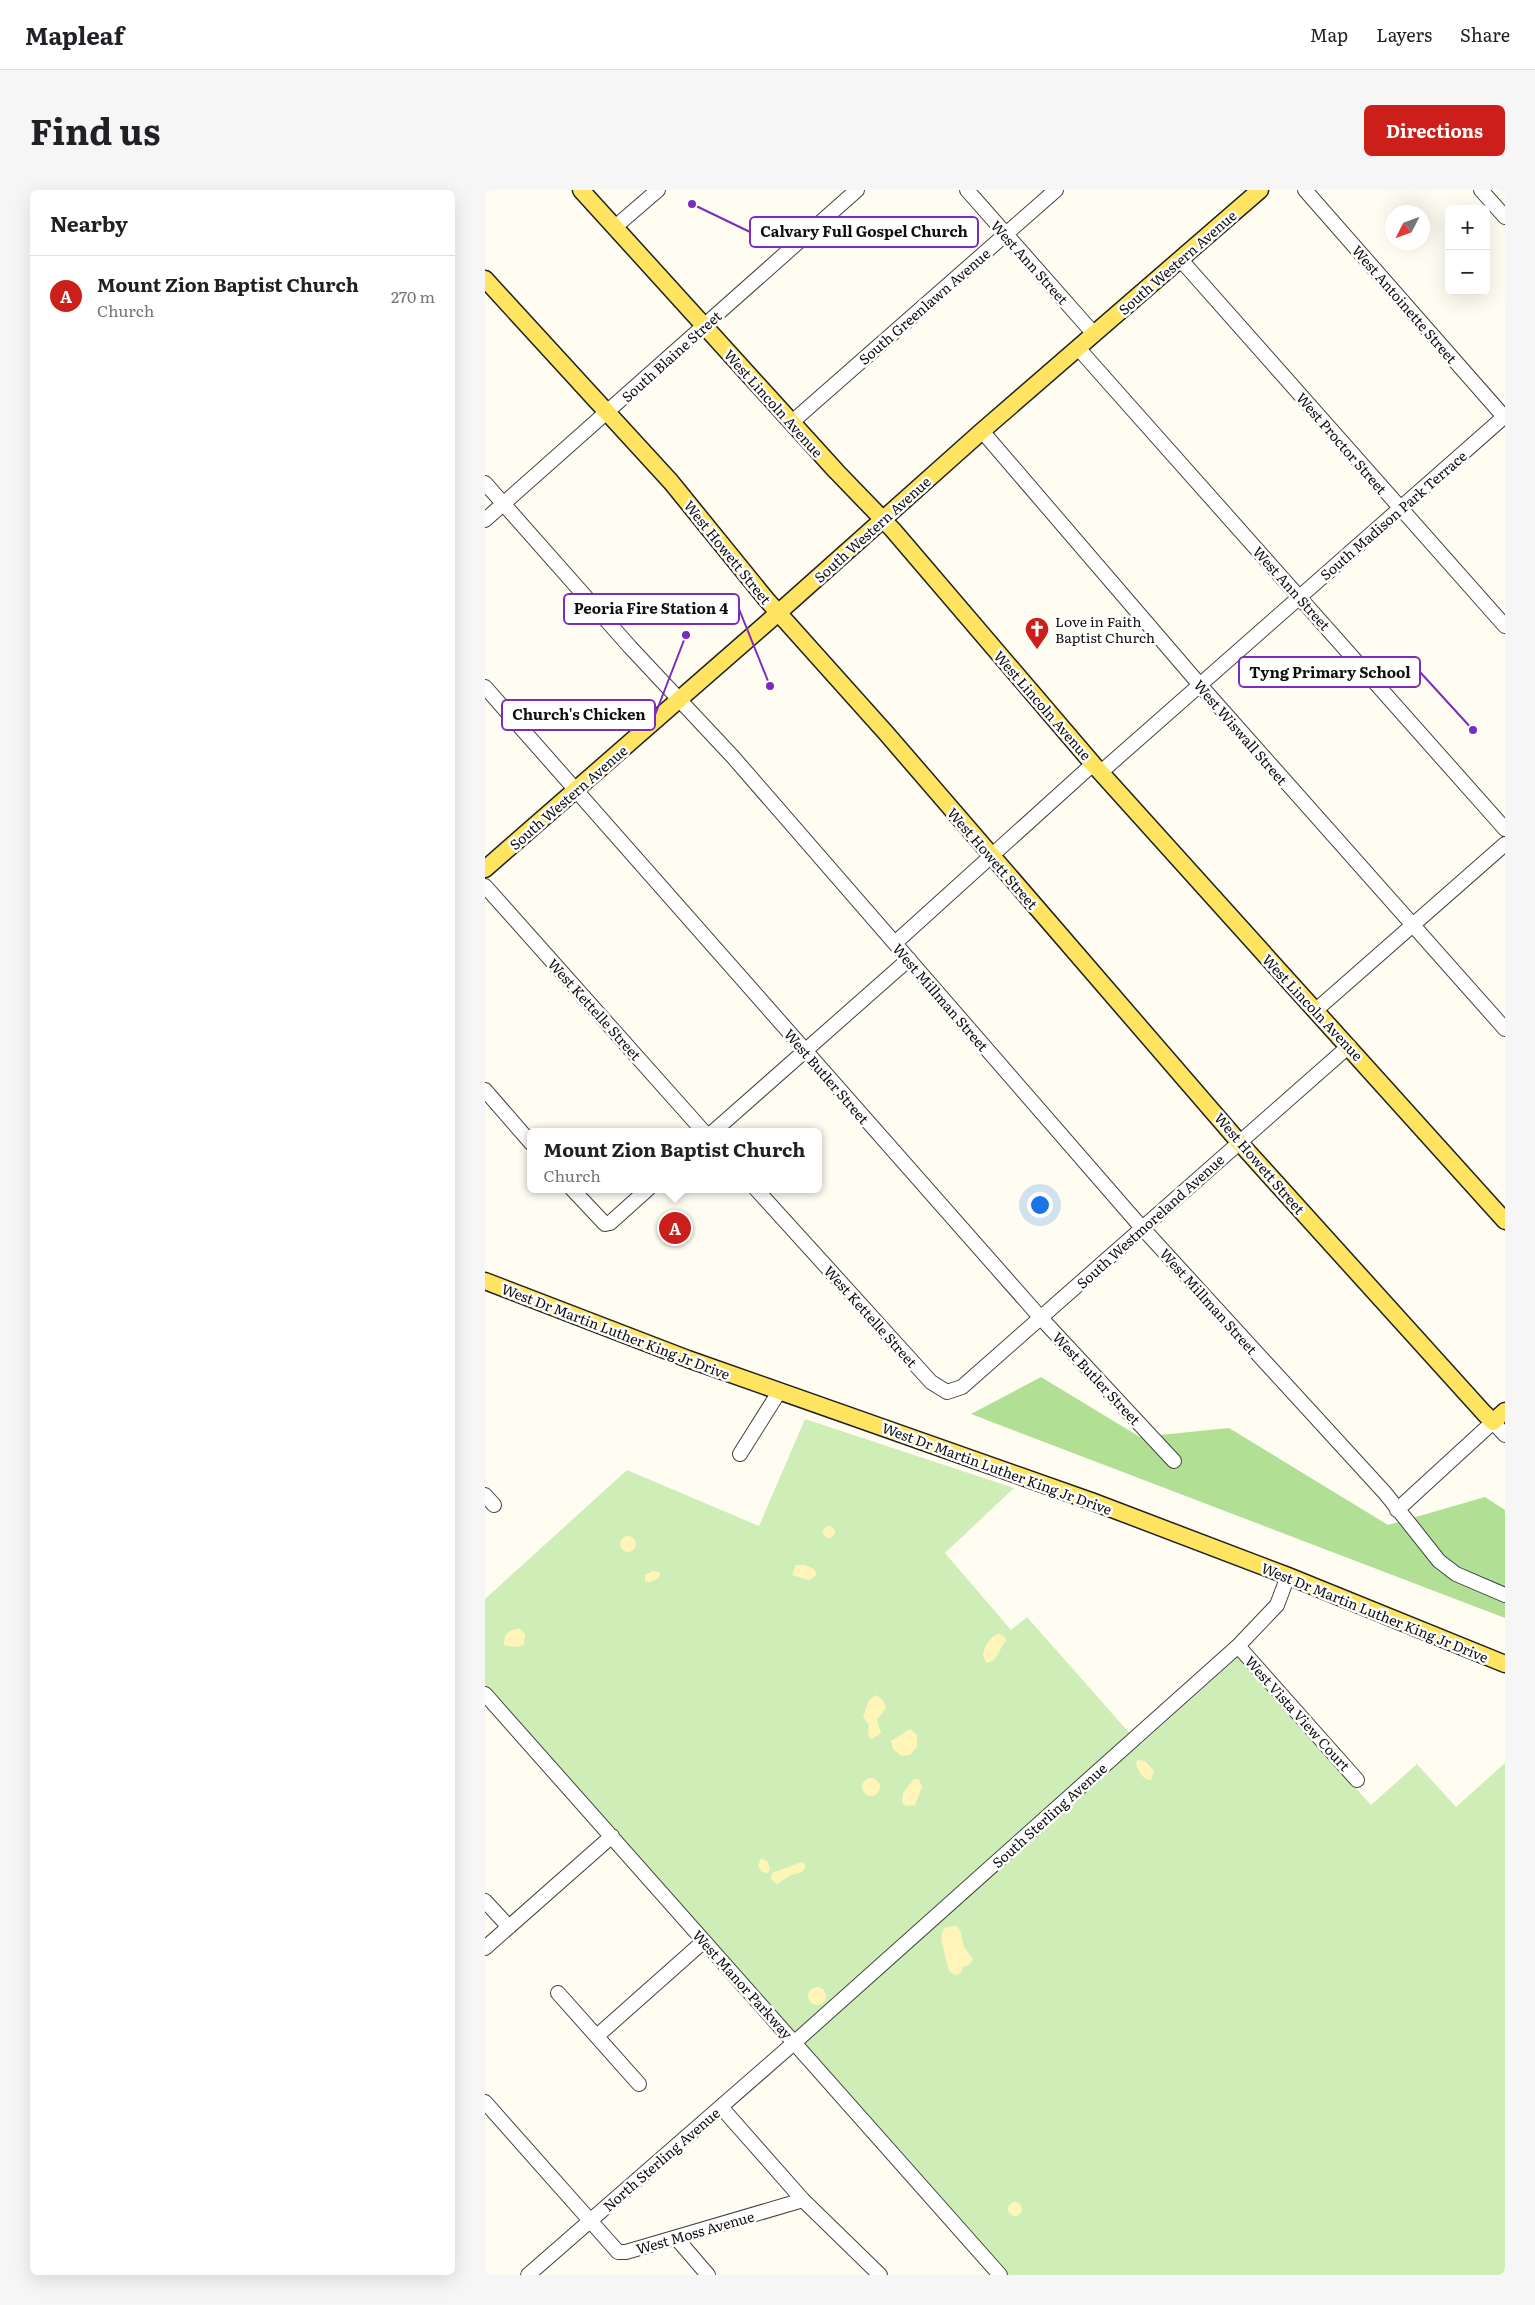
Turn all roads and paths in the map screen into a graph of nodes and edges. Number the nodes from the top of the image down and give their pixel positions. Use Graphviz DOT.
graph roads {
  1 [pos="581,190"];
  2 [pos="658,190"];
  3 [pos="857,190"];
  4 [pos="967,190"];
  5 [pos="1056,190"];
  6 [pos="1260,190"];
  7 [pos="1305,190"];
  8 [pos="1481,190"];
  9 [pos="1505,217"];
  10 [pos="615,227"];
  11 [pos="1005,234"];
  12 [pos="1181,259"];
  13 [pos="485,279"];
  14 [pos="704,326"];
  15 [pos="1094,334"];
  16 [pos="1078,348"];
  17 [pos="607,414"];
  18 [pos="1505,417"];
  19 [pos="792,422"];
  20 [pos="982,431"];
  21 [pos="485,483"];
  22 [pos="503,504"];
  23 [pos="1401,509"];
  24 [pos="882,519"];
  25 [pos="485,520"];
  26 [pos="1300,597"];
  27 [pos="779,613"];
  28 [pos="1505,626"];
  29 [pos="1200,685"];
  30 [pos="485,687"];
  31 [pos="680,698"];
  32 [pos="1097,768"];
  33 [pos="577,790"];
  34 [pos="1505,829"];
  35 [pos="1505,844"];
  36 [pos="991,856"];
  37 [pos="485,869"];
  38 [pos="485,886"];
  39 [pos="1412,925"];
  40 [pos="895,943"];
  41 [pos="909,959"];
  42 [pos="1316,1010"];
  43 [pos="1505,1029"];
  44 [pos="1349,1046"];
  45 [pos="805,1052"];
  46 [pos="485,1090"];
  47 [pos="700,1128"];
  48 [pos="718,1128"];
  49 [pos="527,1137"];
  50 [pos="1239,1142"];
  51 [pos="576,1193"];
  52 [pos="643,1193"];
  53 [pos="760,1193"];
  54 [pos="1505,1221"];
  55 [pos="1143,1228"];
  56 [pos="485,1281"];
  57 [pos="1040,1317"];
  58 [pos="779,1392"];
  59 [pos="949,1392"];
  60 [pos="1499,1417"];
  61 [pos="1505,1435"];
  62 [pos="740,1454"];
  63 [pos="1174,1461"];
  64 [pos="1397,1510"];
  65 [pos="1288,1576"];
  66 [pos="1505,1595"];
  67 [pos="1238,1646"];
  68 [pos="1505,1664"];
  69 [pos="485,1694"];
  70 [pos="1357,1780"];
  71 [pos="612,1836"];
  72 [pos="485,1901"];
  73 [pos="509,1927"];
  74 [pos="704,1941"];
  75 [pos="485,1948"];
  76 [pos="558,1993"];
  77 [pos="597,2036"];
  78 [pos="795,2042"];
  79 [pos="639,2084"];
  80 [pos="485,2102"];
  81 [pos="721,2107"];
  82 [pos="803,2200"];
  83 [pos="590,2222"];
  84 [pos="677,2239"];
  85 [pos="528,2275"];
  86 [pos="709,2275"];
  87 [pos="881,2275"];
  88 [pos="1000,2275"];
  1 -- 10 [label="main road, West Lincoln Avenue"];
  2 -- 10 [label="street"];
  3 -- 14 [label="street, South Blaine Street"];
  4 -- 11 [label="street, West Ann Street"];
  5 -- 11 [label="street, South Greenlawn Avenue"];
  6 -- 12 [label="main road, South Western Avenue"];
  7 -- 18 [label="street, West Antoinette Street"];
  8 -- 9 [label="street"];
  10 -- 14 [label="main road, West Lincoln Avenue"];
  11 -- 15 [label="street, West Ann Street"];
  11 -- 19 [label="street, South Greenlawn Avenue"];
  12 -- 15 [label="main road, South Western Avenue"];
  12 -- 23 [label="street, West Proctor Street"];
  13 -- 17 [label="main road, West Howett Street"];
  14 -- 17 [label="street, South Blaine Street"];
  14 -- 19 [label="main road, West Lincoln Avenue"];
  15 -- 16 [label="main road, South Western Avenue"];
  16 -- 20 [label="main road, South Western Avenue"];
  16 -- 26 [label="street, West Ann Street"];
  17 -- 22 [label="street, South Blaine Street"];
  17 -- 27 [label="main road, West Howett Street"];
  18 -- 23 [label="street, South Madison Park Terrace"];
  19 -- 24 [label="main road, West Lincoln Avenue"];
  20 -- 24 [label="main road, South Western Avenue"];
  20 -- 29 [label="street, West Wiswall Street"];
  21 -- 22 [label="street, West Millman Street"];
  22 -- 25 [label="street, South Blaine Street"];
  22 -- 31 [label="street, West Millman Street"];
  23 -- 26 [label="street, South Madison Park Terrace"];
  23 -- 28 [label="street, West Proctor Street"];
  24 -- 27 [label="main road, South Western Avenue"];
  24 -- 32 [label="main road, West Lincoln Avenue"];
  26 -- 29 [label="street, South Madison Park Terrace"];
  26 -- 34 [label="street, West Ann Street"];
  27 -- 31 [label="main road, South Western Avenue"];
  27 -- 36 [label="main road, West Howett Street"];
  29 -- 32 [label="street, South Madison Park Terrace"];
  29 -- 39 [label="street, West Wiswall Street"];
  30 -- 33 [label="street, West Butler Street"];
  31 -- 33 [label="main road, South Western Avenue"];
  31 -- 40 [label="street, West Millman Street"];
  32 -- 36 [label="street, South Madison Park Terrace"];
  32 -- 42 [label="main road, West Lincoln Avenue"];
  33 -- 37 [label="main road, South Western Avenue"];
  33 -- 45 [label="street, West Butler Street"];
  35 -- 39 [label="street"];
  36 -- 40 [label="street, South Madison Park Terrace"];
  36 -- 50 [label="main road, West Howett Street"];
  38 -- 47 [label="street, West Kettelle Street"];
  39 -- 42 [label="street"];
  39 -- 43 [label="street, West Wiswall Street"];
  40 -- 41 [label="street, West Millman Street"];
  41 -- 45 [label="street"];
  41 -- 55 [label="street, West Millman Street"];
  42 -- 44 [label="main road, West Lincoln Avenue"];
  44 -- 50 [label="street, South Westmoreland Avenue"];
  44 -- 54 [label="main road, West Lincoln Avenue"];
  45 -- 48 [label="street"];
  45 -- 57 [label="street, West Butler Street"];
  46 -- 49 [label="street"];
  50 -- 55 [label="street, South Westmoreland Avenue"];
  50 -- 60 [label="main road, West Howett Street"];
  51 -- 52 [label="street"];
  53 -- 59 [label="street, West Kettelle Street"];
  55 -- 57 [label="street, South Westmoreland Avenue"];
  55 -- 64 [label="street, West Millman Street"];
  56 -- 58 [label="main road, West Dr Martin Luther King Jr Drive"];
  57 -- 59 [label="street, South Westmoreland Avenue"];
  57 -- 63 [label="street, West Butler Street"];
  58 -- 62 [label="street"];
  58 -- 65 [label="main road, West Dr Martin Luther King Jr Drive"];
  60 -- 61 [label="street, West Howett Street"];
  60 -- 64 [label="street"];
  64 -- 66 [label="street, West Millman Street"];
  65 -- 67 [label="street, South Sterling Avenue"];
  65 -- 68 [label="main road, West Dr Martin Luther King Jr Drive"];
  67 -- 70 [label="street, West Vista View Court"];
  67 -- 78 [label="street, South Sterling Avenue"];
  69 -- 71 [label="street, West Manor Parkway"];
  71 -- 73 [label="street"];
  71 -- 74 [label="street, West Manor Parkway"];
  72 -- 73 [label="street"];
  73 -- 75 [label="street"];
  74 -- 77 [label="street"];
  74 -- 78 [label="street, West Manor Parkway"];
  76 -- 77 [label="street"];
  77 -- 79 [label="street"];
  78 -- 81 [label="street, North Sterling Avenue"];
  78 -- 88 [label="street, West Manor Parkway"];
  80 -- 83 [label="street, West Moss Avenue"];
  81 -- 82 [label="street"];
  81 -- 83 [label="street, North Sterling Avenue"];
  82 -- 84 [label="street, West Moss Avenue"];
  82 -- 87 [label="street"];
  83 -- 84 [label="street, West Moss Avenue"];
  83 -- 85 [label="street, North Sterling Avenue"];
  84 -- 86 [label="street"];
}
